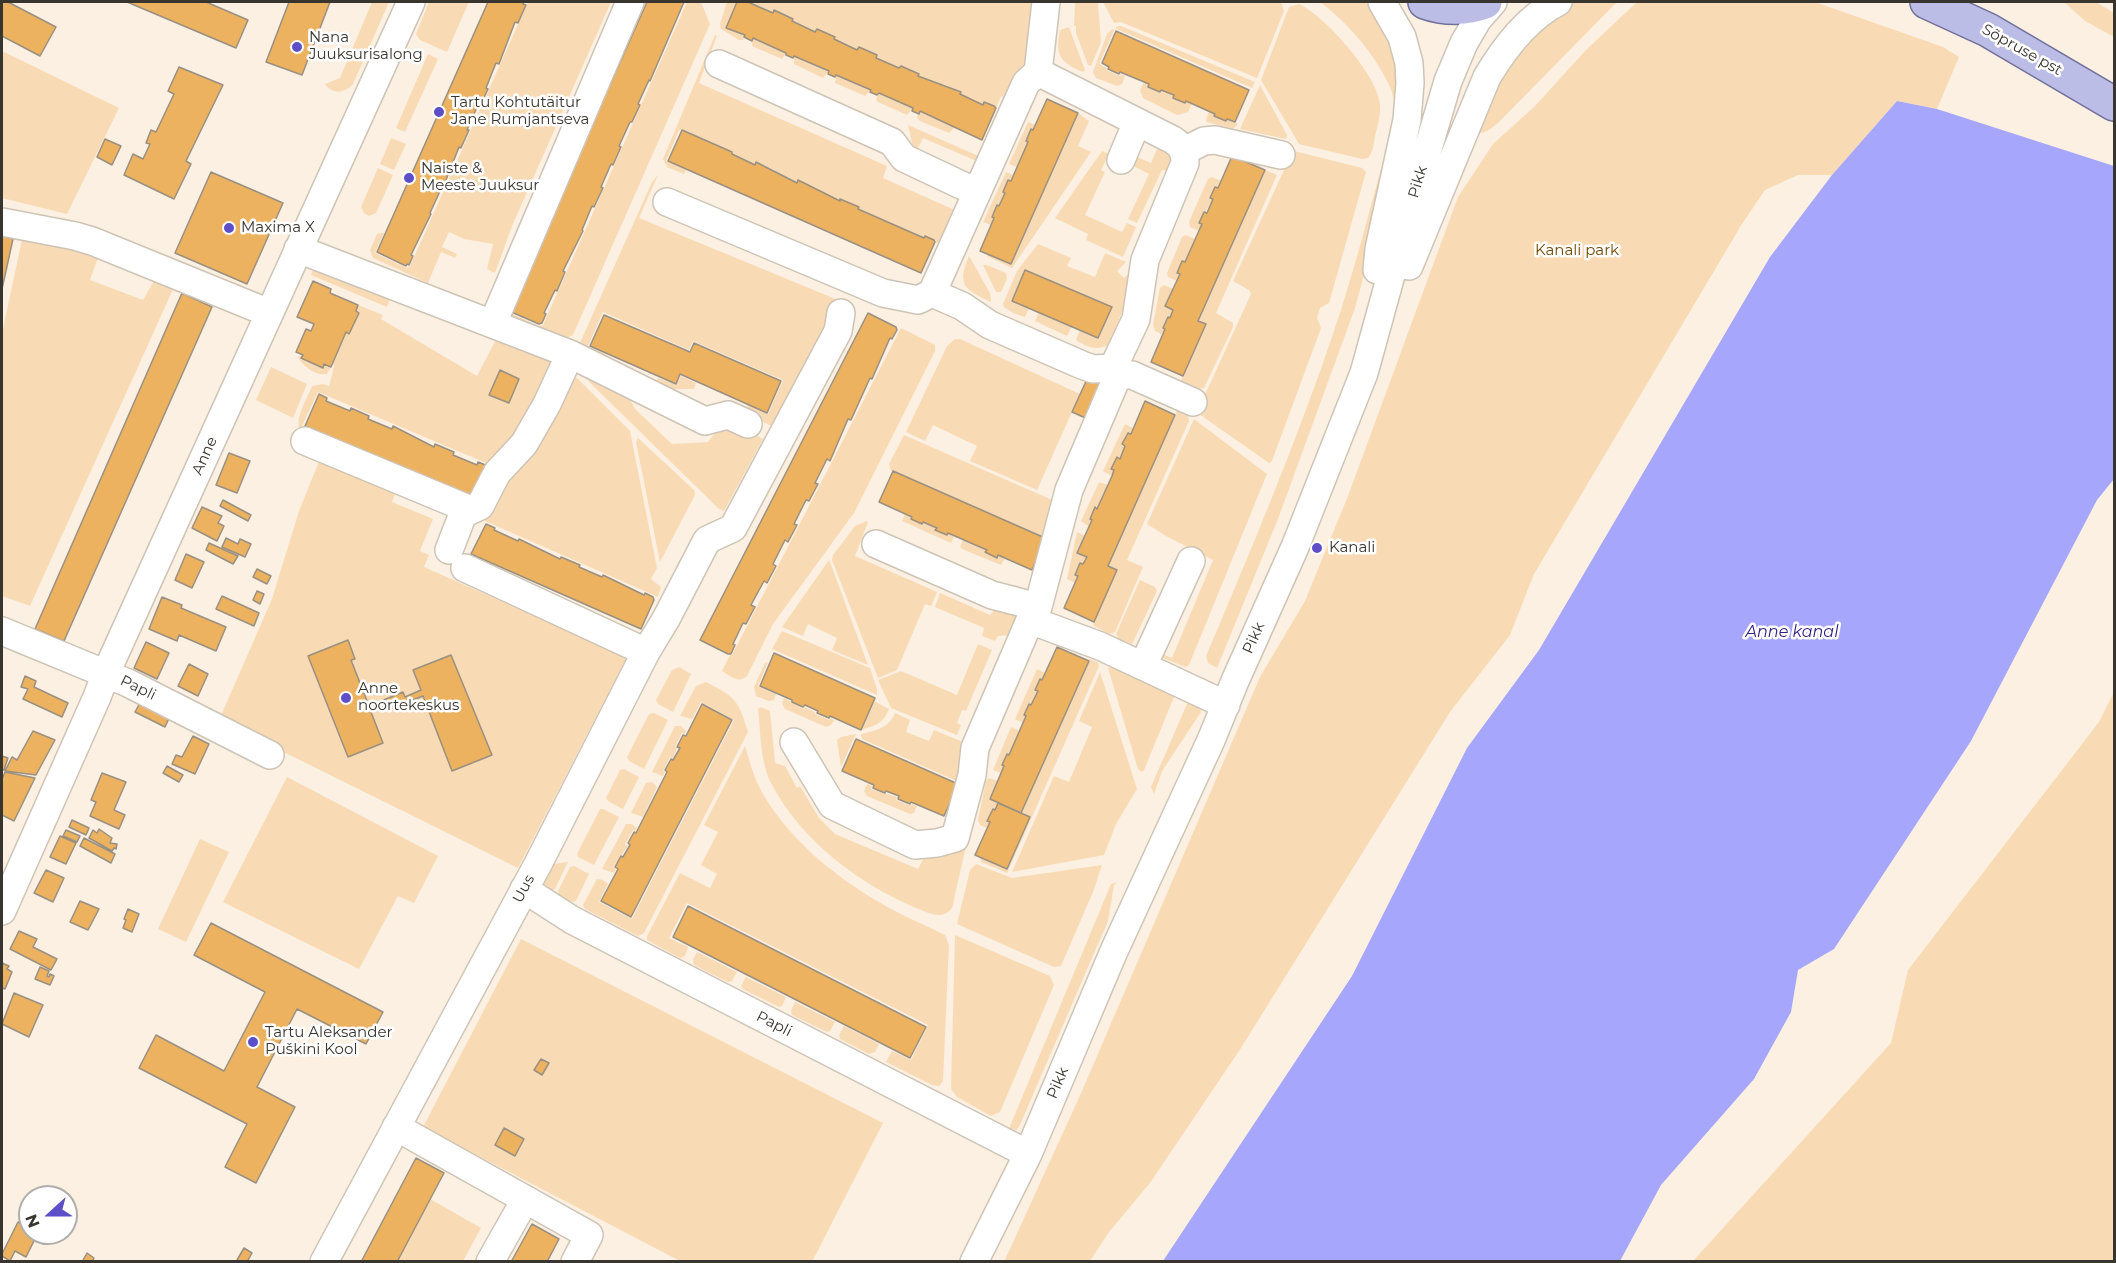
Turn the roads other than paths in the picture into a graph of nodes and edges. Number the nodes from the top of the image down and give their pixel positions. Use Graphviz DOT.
graph roads {
  1 [pos="411,2"];
  2 [pos="630,2"];
  3 [pos="1046,2"];
  4 [pos="1382,2"];
  5 [pos="1425,2"];
  6 [pos="1485,2"];
  7 [pos="1493,2"];
  8 [pos="1558,2"];
  9 [pos="1927,2"];
  10 [pos="719,64"];
  11 [pos="1038,72"];
  12 [pos="2115,104"];
  13 [pos="1137,122"];
  14 [pos="1184,151"];
  15 [pos="1281,155"];
  16 [pos="1121,160"];
  17 [pos="976,192"];
  18 [pos="667,202"];
  19 [pos="2,222"];
  20 [pos="298,249"];
  21 [pos="932,293"];
  22 [pos="269,313"];
  23 [pos="841,313"];
  24 [pos="493,323"];
  25 [pos="570,354"];
  26 [pos="1115,371"];
  27 [pos="1364,373"];
  28 [pos="1193,402"];
  29 [pos="748,424"];
  30 [pos="305,441"];
  31 [pos="471,510"];
  32 [pos="876,544"];
  33 [pos="1191,561"];
  34 [pos="1034,613"];
  35 [pos="2,631"];
  36 [pos="646,652"];
  37 [pos="1143,666"];
  38 [pos="105,673"];
  39 [pos="1226,705"];
  40 [pos="794,742"];
  41 [pos="270,755"];
  42 [pos="524,889"];
  43 [pos="2,911"];
  44 [pos="396,1127"];
  45 [pos="1028,1154"];
  46 [pos="525,1200"];
  47 [pos="324,1262"];
  48 [pos="490,1262"];
  49 [pos="574,1262"];
  50 [pos="974,1262"];
  1 -- 20 [label="street, Anne"];
  2 -- 24 [label="street"];
  3 -- 11 [label="street"];
  4 -- 27 [label="street"];
  5 -- 6 [label="main road"];
  7 -- 27 [label="street, Pikk"];
  8 -- 27 [label="street"];
  9 -- 12 [label="main road, Sõpruse pst"];
  10 -- 17 [label="street"];
  11 -- 13 [label="street"];
  11 -- 17 [label="street"];
  13 -- 14 [label="street"];
  13 -- 16 [label="street"];
  14 -- 15 [label="street"];
  14 -- 26 [label="street"];
  17 -- 21 [label="street"];
  18 -- 21 [label="street"];
  19 -- 22 [label="street"];
  20 -- 22 [label="street, Anne"];
  20 -- 24 [label="street"];
  21 -- 26 [label="street"];
  22 -- 38 [label="street, Anne"];
  23 -- 36 [label="street, Uus"];
  24 -- 25 [label="street"];
  25 -- 29 [label="street"];
  25 -- 31 [label="street"];
  26 -- 28 [label="street"];
  26 -- 34 [label="street"];
  27 -- 39 [label="street, Pikk"];
  30 -- 31 [label="street"];
  31 -- 36 [label="street"];
  32 -- 34 [label="street"];
  33 -- 37 [label="street"];
  34 -- 37 [label="street"];
  34 -- 40 [label="street"];
  35 -- 38 [label="street, Papli"];
  36 -- 42 [label="street, Uus"];
  37 -- 39 [label="street"];
  38 -- 41 [label="street, Papli"];
  38 -- 43 [label="street, Anne"];
  39 -- 45 [label="street, Pikk"];
  42 -- 44 [label="street, Uus"];
  42 -- 45 [label="street, Papli"];
  44 -- 46 [label="street"];
  44 -- 47 [label="street, Uus"];
  45 -- 50 [label="street, Pikk"];
  46 -- 48 [label="street"];
  46 -- 49 [label="street"];
}
